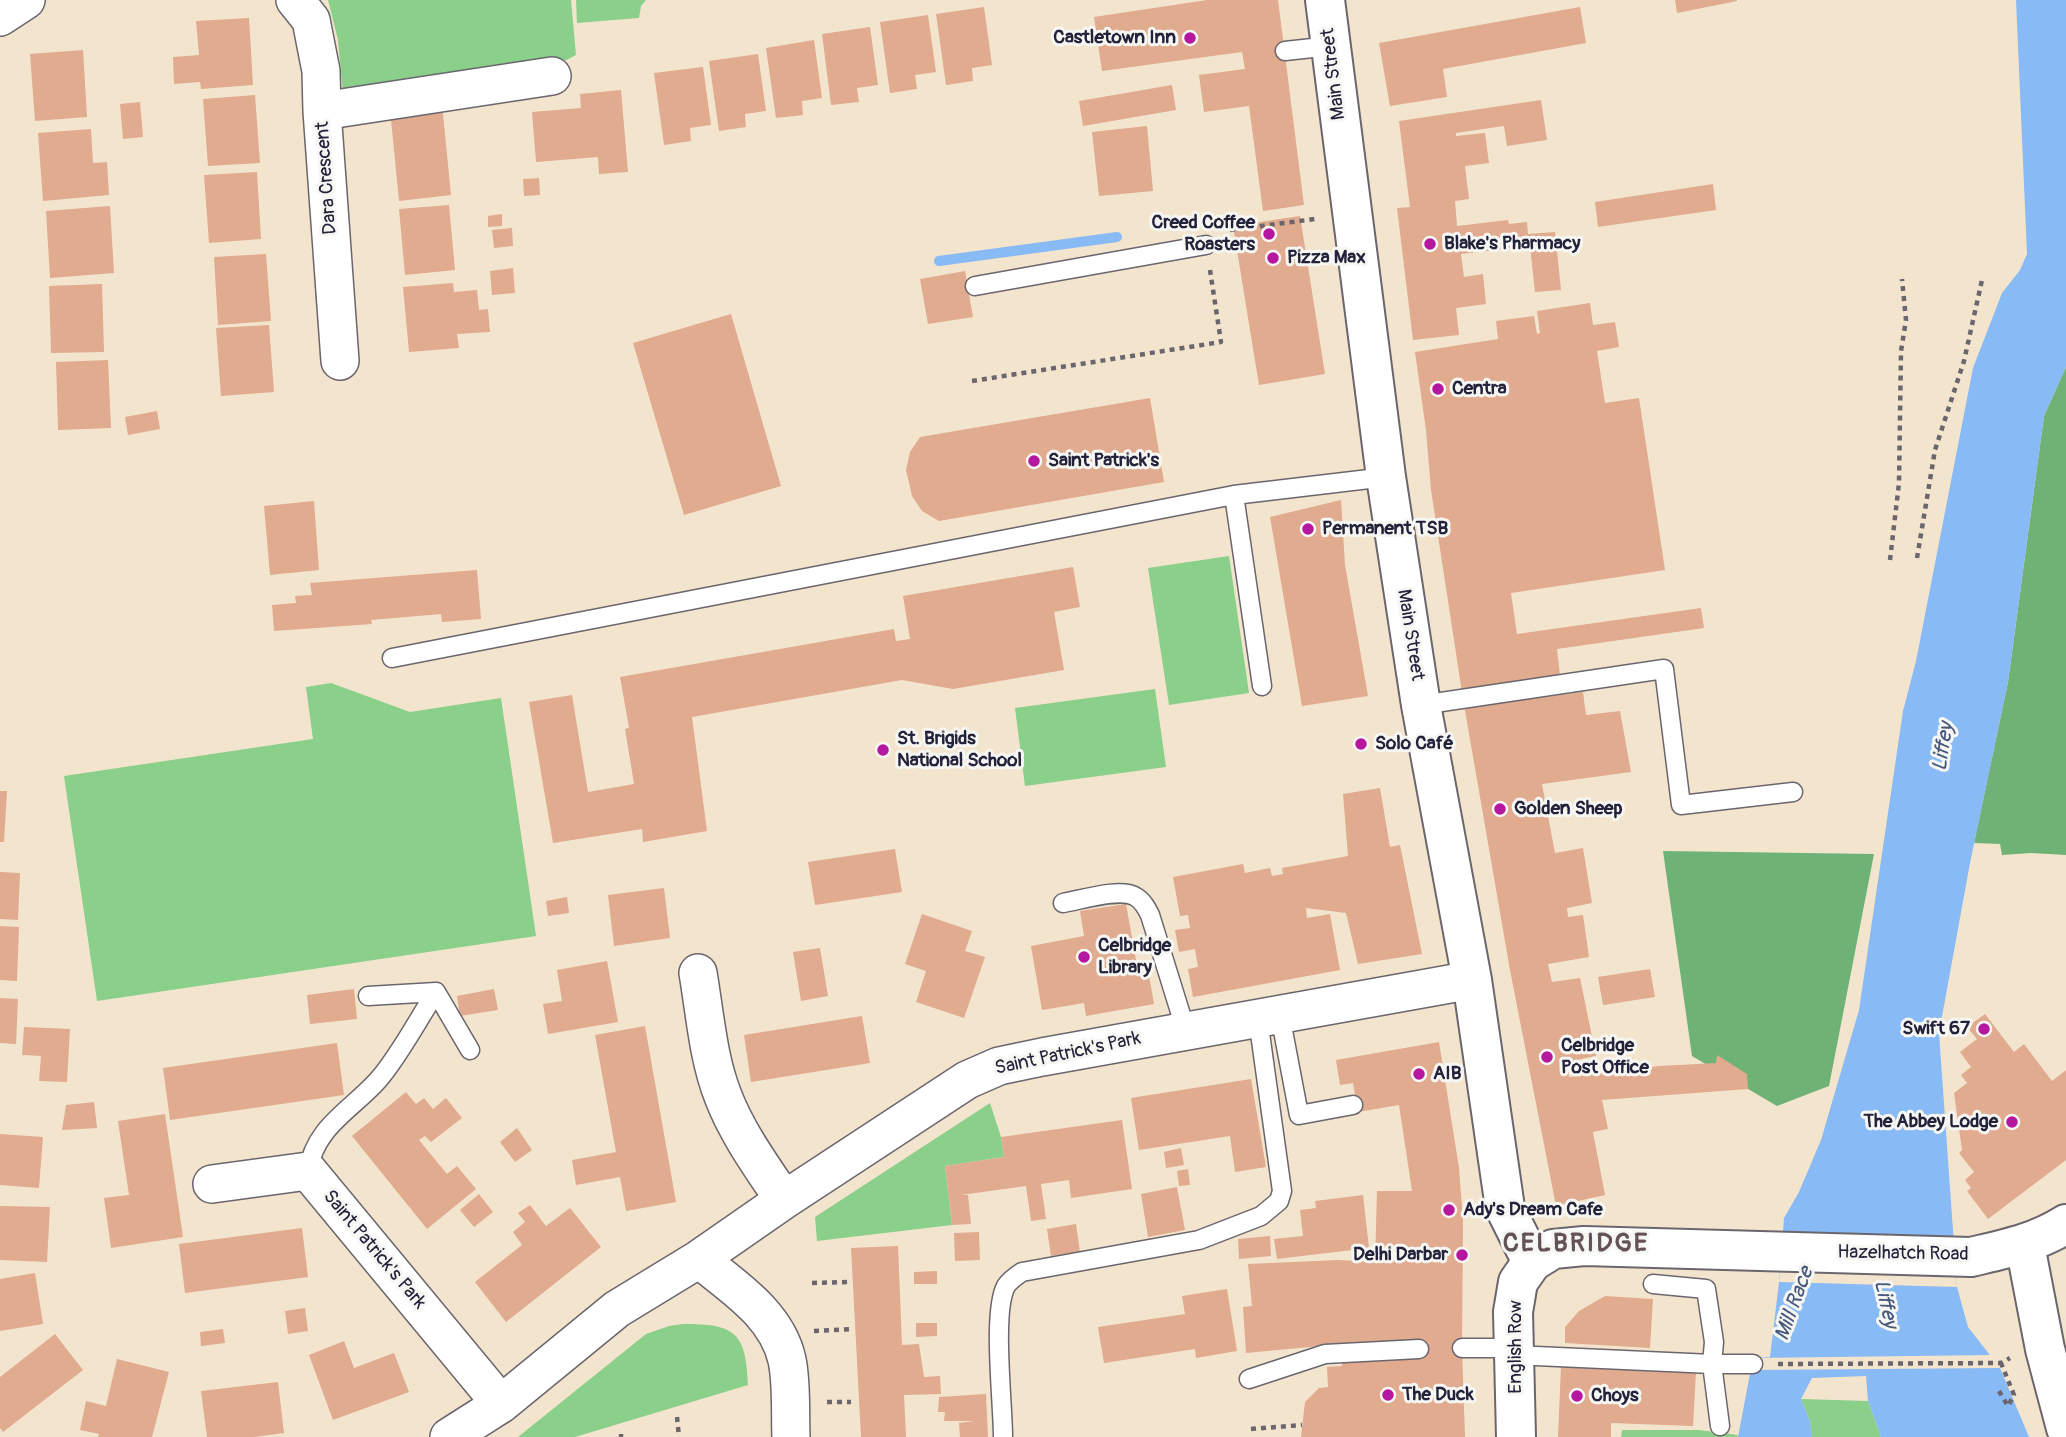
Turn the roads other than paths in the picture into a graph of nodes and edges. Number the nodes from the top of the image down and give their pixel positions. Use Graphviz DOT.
graph roads {
  1 [pos="26,0"];
  2 [pos="295,0"];
  3 [pos="1325,0"];
  4 [pos="0,17"];
  5 [pos="1331,46"];
  6 [pos="1285,51"];
  7 [pos="552,76"];
  8 [pos="322,111"];
  9 [pos="1206,244"];
  10 [pos="975,286"];
  11 [pos="340,361"];
  12 [pos="1385,477"];
  13 [pos="1234,495"];
  14 [pos="392,658"];
  15 [pos="1262,686"];
  16 [pos="1421,705"];
  17 [pos="1793,792"];
  18 [pos="1063,903"];
  19 [pos="698,973"];
  20 [pos="1472,980"];
  21 [pos="436,992"];
  22 [pos="368,996"];
  23 [pos="1269,1017"];
  24 [pos="1186,1031"];
  25 [pos="471,1050"];
  26 [pos="1353,1105"];
  27 [pos="308,1171"];
  28 [pos="212,1184"];
  29 [pos="784,1200"];
  30 [pos="2066,1224"];
  31 [pos="2025,1245"];
  32 [pos="2066,1251"];
  33 [pos="699,1259"];
  34 [pos="1532,1262"];
  35 [pos="1653,1284"];
  36 [pos="1462,1348"];
  37 [pos="1419,1349"];
  38 [pos="1514,1352"];
  39 [pos="1712,1364"];
  40 [pos="1753,1364"];
  41 [pos="1249,1379"];
  42 [pos="501,1404"];
  43 [pos="1720,1426"];
  44 [pos="2066,1428"];
  45 [pos="449,1437"];
  46 [pos="791,1437"];
  47 [pos="1003,1437"];
  48 [pos="1516,1437"];
  1 -- 4 [label="street"];
  2 -- 8 [label="street, Dara Crescent"];
  3 -- 5 [label="main road, Main Street"];
  5 -- 6 [label="lane"];
  5 -- 12 [label="main road, Main Street"];
  7 -- 8 [label="street"];
  8 -- 11 [label="street, Dara Crescent"];
  9 -- 10 [label="lane"];
  12 -- 13 [label="lane"];
  12 -- 16 [label="main road, Main Street"];
  13 -- 14 [label="lane"];
  13 -- 15 [label="lane"];
  16 -- 17 [label="lane"];
  16 -- 20 [label="main road, Main Street"];
  18 -- 24 [label="lane"];
  19 -- 29 [label="street"];
  20 -- 23 [label="street, Saint Patrick's Park"];
  20 -- 34 [label="main road, Main Street"];
  21 -- 22 [label="lane"];
  21 -- 25 [label="lane"];
  21 -- 27 [label="lane"];
  23 -- 24 [label="street, Saint Patrick's Park"];
  23 -- 26 [label="lane"];
  23 -- 47 [label="lane"];
  24 -- 29 [label="street, Saint Patrick's Park"];
  27 -- 28 [label="street, Saint Patrick's Park"];
  27 -- 42 [label="street, Saint Patrick's Park"];
  29 -- 33 [label="street, Saint Patrick's Park"];
  30 -- 31 [label="main road"];
  31 -- 32 [label="main road"];
  31 -- 34 [label="main road, Hazelhatch Road"];
  31 -- 44 [label="main road"];
  33 -- 42 [label="street, Saint Patrick's Park"];
  33 -- 46 [label="street"];
  34 -- 38 [label="main road, English Row"];
  35 -- 39 [label="lane"];
  36 -- 38 [label="lane"];
  37 -- 41 [label="lane"];
  38 -- 39 [label="lane"];
  38 -- 48 [label="main road, English Row"];
  39 -- 40 [label="lane"];
  39 -- 43 [label="lane"];
  42 -- 45 [label="street, Saint Patrick's Park"];
}
